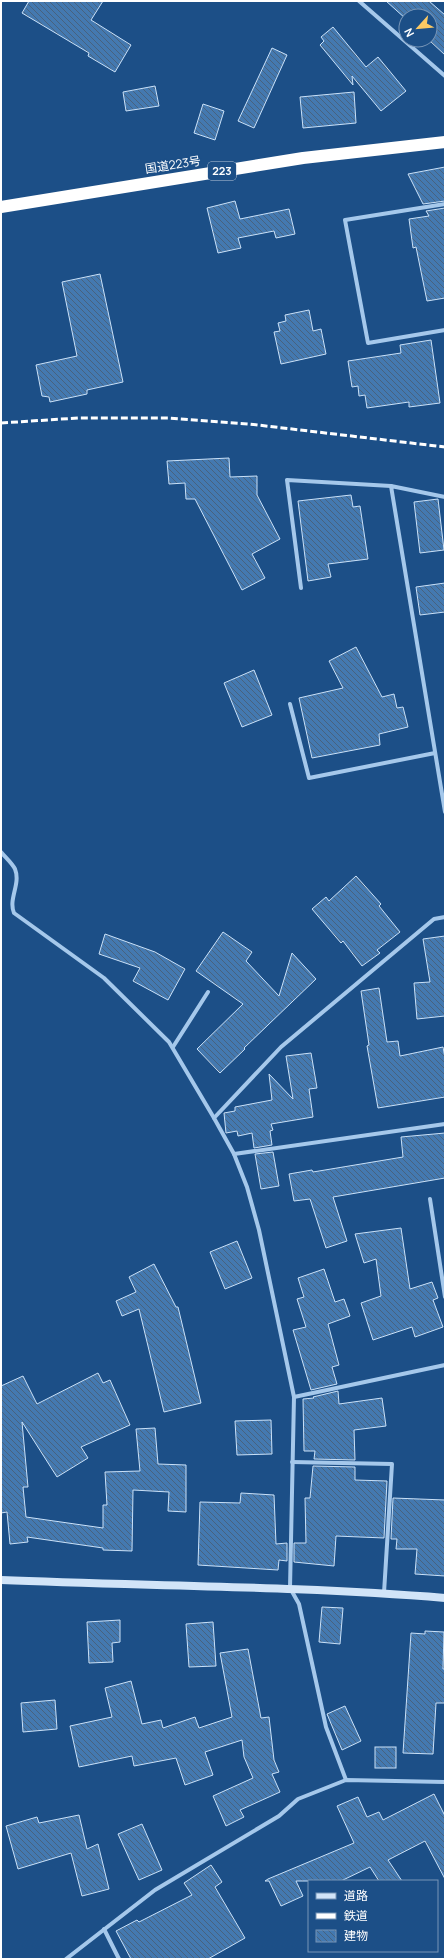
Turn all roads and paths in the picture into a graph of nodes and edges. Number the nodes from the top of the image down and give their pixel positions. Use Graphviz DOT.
graph roads {
  1 [pos="359,1"];
  2 [pos="445,76"];
  3 [pos="445,142"];
  4 [pos="445,204"];
  5 [pos="1,207"];
  6 [pos="445,330"];
  7 [pos="391,486"];
  8 [pos="445,497"];
  9 [pos="301,588"];
  10 [pos="290,704"];
  11 [pos="435,752"];
  12 [pos="445,812"];
  13 [pos="1,852"];
  14 [pos="445,917"];
  15 [pos="208,992"];
  16 [pos="173,1047"];
  17 [pos="214,1118"];
  18 [pos="445,1124"];
  19 [pos="234,1154"];
  20 [pos="430,1199"];
  21 [pos="445,1297"];
  22 [pos="445,1364"];
  23 [pos="294,1397"];
  24 [pos="292,1462"];
  25 [pos="1,1580"];
  26 [pos="290,1588"];
  27 [pos="384,1593"];
  28 [pos="445,1598"];
  29 [pos="346,1780"];
  30 [pos="445,1782"];
  31 [pos="104,1929"];
  32 [pos="66,1959"];
  33 [pos="120,1959"];
  1 -- 2 [label="street"];
  3 -- 5 [label="highway, 国道223号 / 223"];
  4 -- 6 [label="street"];
  7 -- 8 [label="street"];
  7 -- 9 [label="street"];
  7 -- 11 [label="street"];
  10 -- 11 [label="street"];
  11 -- 12 [label="street"];
  13 -- 16 [label="street"];
  14 -- 17 [label="street"];
  15 -- 16 [label="street"];
  16 -- 17 [label="street"];
  17 -- 19 [label="street"];
  18 -- 19 [label="street"];
  19 -- 23 [label="street"];
  20 -- 21 [label="street"];
  22 -- 23 [label="street"];
  23 -- 24 [label="street"];
  24 -- 26 [label="street"];
  24 -- 27 [label="street"];
  25 -- 26 [label="street"];
  26 -- 27 [label="street"];
  26 -- 29 [label="street"];
  27 -- 28 [label="street"];
  29 -- 30 [label="street"];
  29 -- 31 [label="street"];
  31 -- 32 [label="street"];
  31 -- 33 [label="street"];
}
